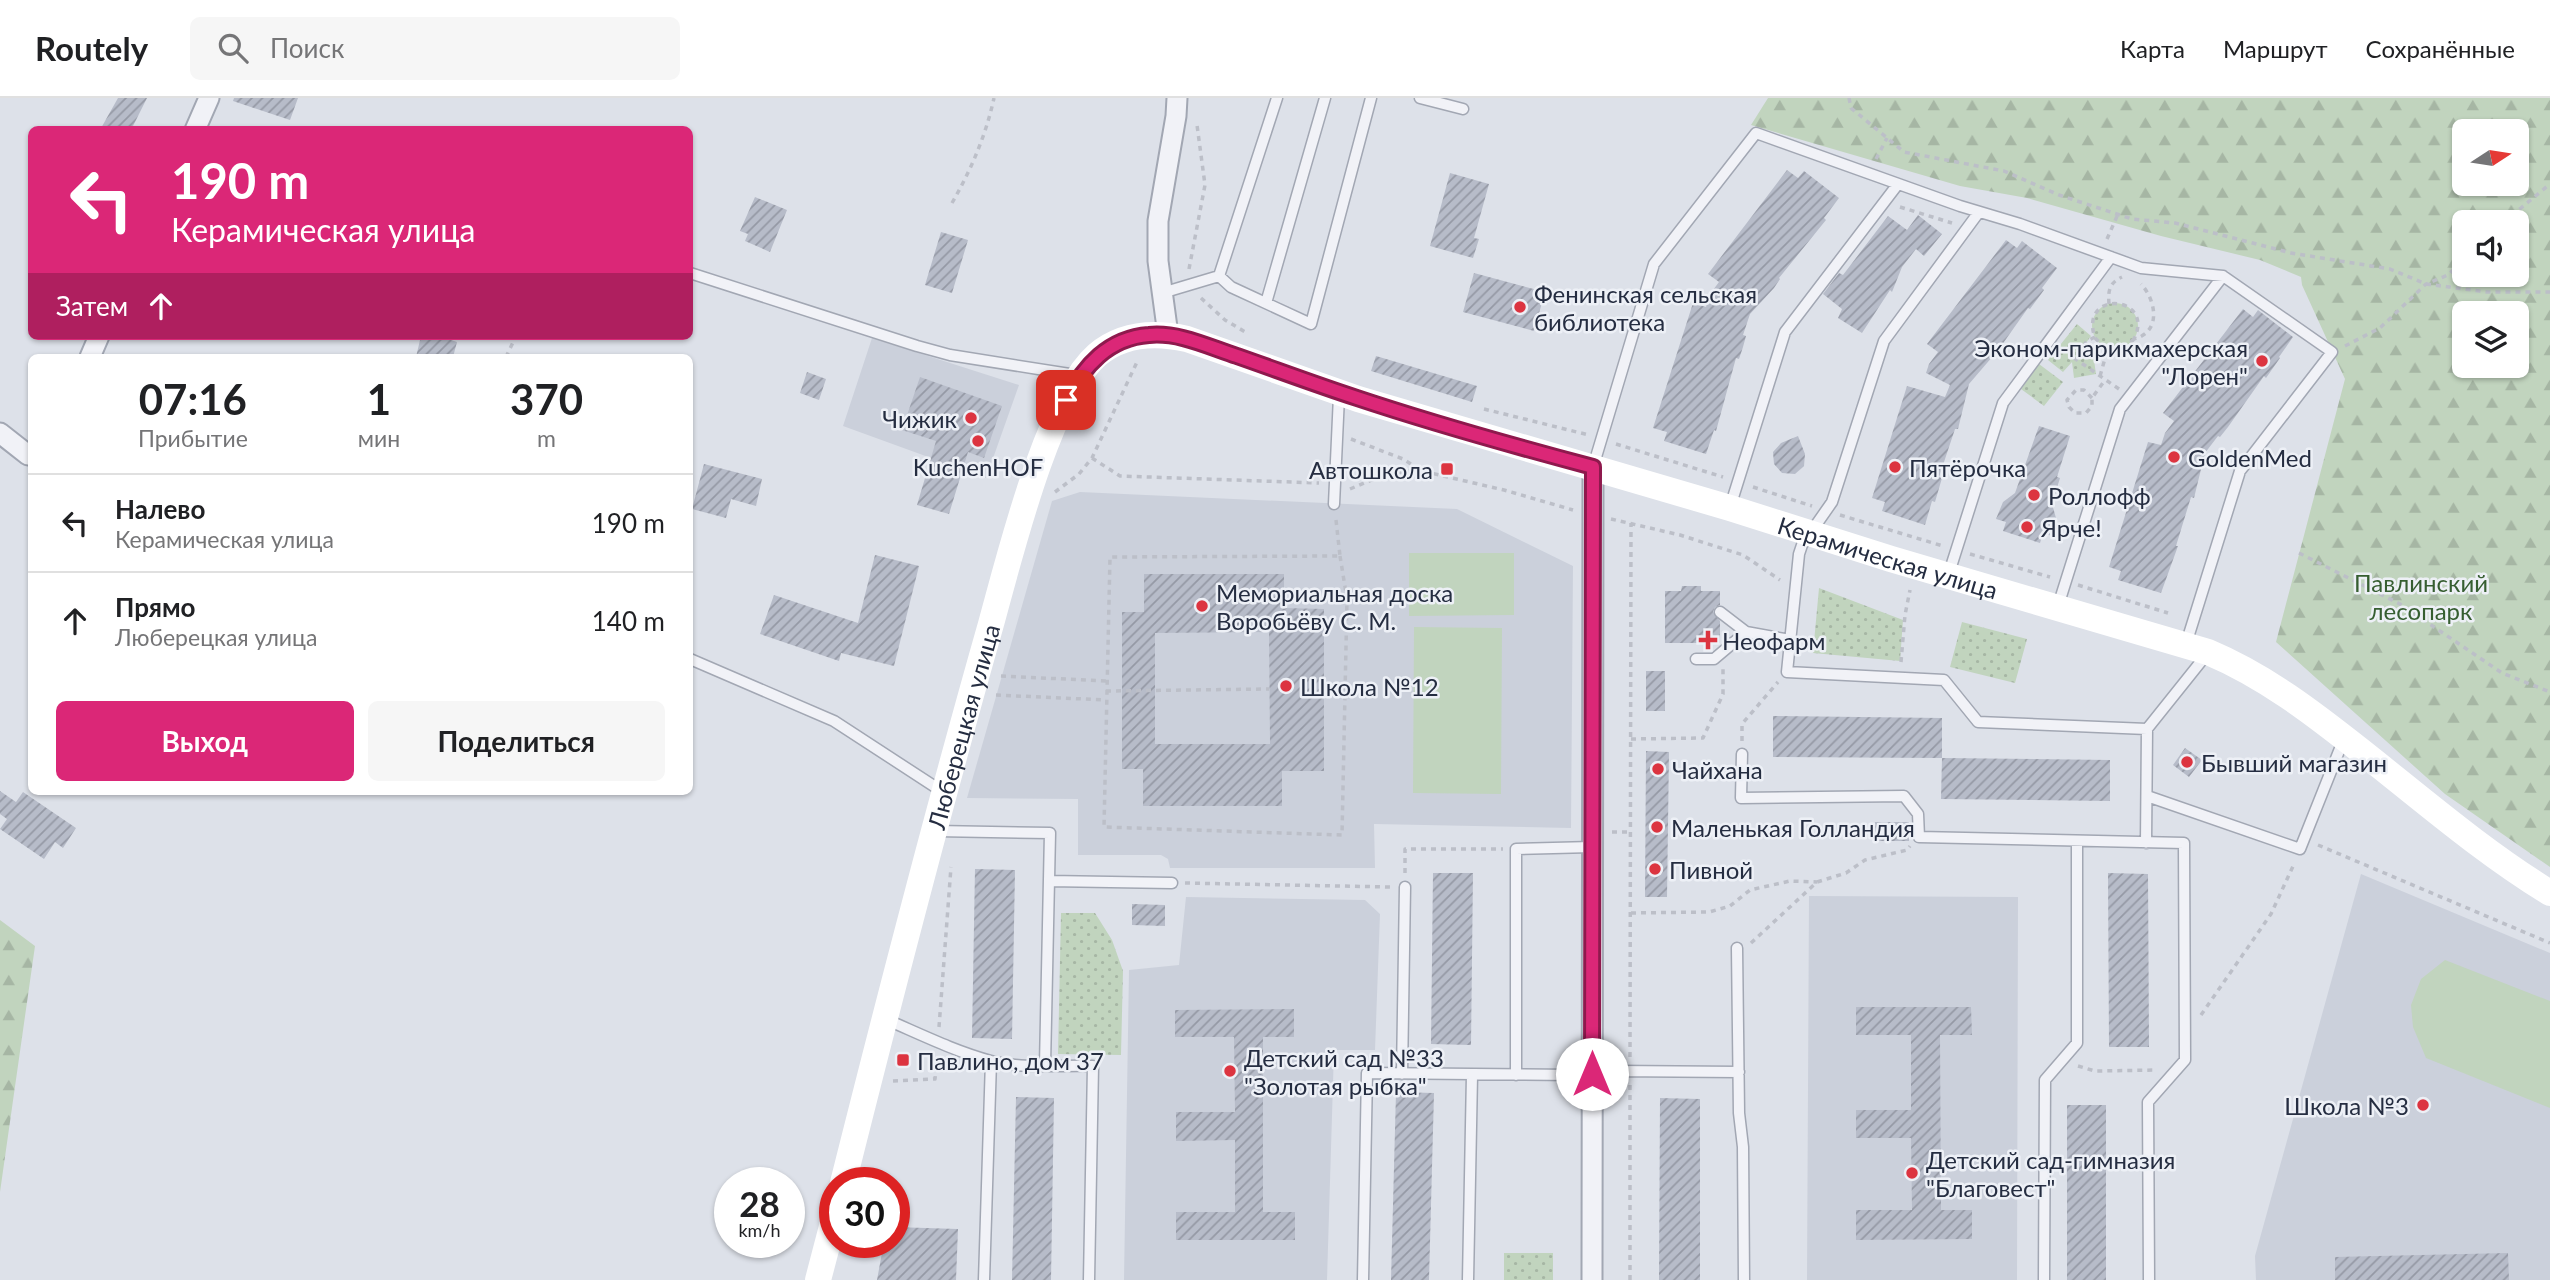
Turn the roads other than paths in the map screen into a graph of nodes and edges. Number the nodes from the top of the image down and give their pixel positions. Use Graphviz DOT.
graph roads {
  1 [pos="209,98"];
  2 [pos="1177,98"];
  3 [pos="1277,98"];
  4 [pos="1325,98"];
  5 [pos="1371,98"];
  6 [pos="1420,98"];
  7 [pos="1463,109"];
  8 [pos="197,126"];
  9 [pos="1898,184"];
  10 [pos="1979,212"];
  11 [pos="2106,255"];
  12 [pos="693,274"];
  13 [pos="1219,275"];
  14 [pos="2223,276"];
  15 [pos="1162,293"];
  16 [pos="1266,303"];
  17 [pos="1159,335"];
  18 [pos="1080,376"];
  19 [pos="1339,392"];
  20 [pos="3,438"];
  21 [pos="28,454"];
  22 [pos="1593,467"];
  23 [pos="1334,504"];
  24 [pos="1730,508"];
  25 [pos="1811,533"];
  26 [pos="1953,563"];
  27 [pos="2062,594"];
  28 [pos="1720,612"];
  29 [pos="1746,632"];
  30 [pos="1790,640"];
  31 [pos="2195,640"];
  32 [pos="1696,659"];
  33 [pos="693,660"];
  34 [pos="2147,729"];
  35 [pos="2344,737"];
  36 [pos="1742,754"];
  37 [pos="944,792"];
  38 [pos="2147,796"];
  39 [pos="943,831"];
  40 [pos="2077,841"];
  41 [pos="2146,842"];
  42 [pos="1592,847"];
  43 [pos="1049,881"];
  44 [pos="1172,883"];
  45 [pos="1405,887"];
  46 [pos="2550,892"];
  47 [pos="1738,948"];
  48 [pos="884,1019"];
  49 [pos="991,1061"];
  50 [pos="1045,1065"];
  51 [pos="1739,1072"];
  52 [pos="1402,1074"];
  53 [pos="1592,1074"];
  54 [pos="1472,1075"];
  55 [pos="1516,1075"];
  56 [pos="847,1167"];
  57 [pos="824,1258"];
  58 [pos="818,1280"];
  59 [pos="984,1280"];
  60 [pos="1089,1280"];
  61 [pos="1363,1280"];
  62 [pos="1468,1280"];
  63 [pos="1592,1280"];
  64 [pos="1744,1280"];
  65 [pos="2044,1280"];
  66 [pos="2149,1280"];
  1 -- 8 [label="street"];
  2 -- 15 [label="street"];
  3 -- 13 [label="lane"];
  4 -- 16 [label="lane"];
  5 -- 16 [label="lane"];
  6 -- 7 [label="lane"];
  9 -- 10 [label="lane"];
  9 -- 22 [label="lane"];
  9 -- 24 [label="lane"];
  10 -- 11 [label="lane"];
  10 -- 25 [label="lane"];
  11 -- 14 [label="lane"];
  11 -- 26 [label="lane"];
  12 -- 18 [label="lane"];
  13 -- 15 [label="lane"];
  13 -- 16 [label="lane"];
  14 -- 27 [label="lane"];
  14 -- 31 [label="lane"];
  15 -- 17 [label="street"];
  17 -- 18 [label="main road, Люберецкая улица"];
  17 -- 19 [label="main road, Керамическая улица"];
  18 -- 37 [label="main road, Люберецкая улица"];
  19 -- 22 [label="main road, Керамическая улица"];
  19 -- 23 [label="lane"];
  20 -- 21 [label="street"];
  22 -- 24 [label="main road, Керамическая улица"];
  22 -- 42 [label="street"];
  24 -- 25 [label="main road, Керамическая улица"];
  25 -- 26 [label="main road, Керамическая улица"];
  25 -- 30 [label="lane"];
  26 -- 27 [label="main road, Керамическая улица"];
  27 -- 31 [label="main road, Керамическая улица"];
  28 -- 29 [label="lane"];
  29 -- 30 [label="lane"];
  29 -- 32 [label="lane"];
  30 -- 34 [label="lane"];
  31 -- 34 [label="lane"];
  31 -- 35 [label="main road, Керамическая улица"];
  33 -- 37 [label="lane"];
  34 -- 38 [label="lane"];
  35 -- 38 [label="lane"];
  35 -- 46 [label="main road, Керамическая улица"];
  36 -- 40 [label="lane"];
  37 -- 39 [label="main road, Люберецкая улица"];
  38 -- 41 [label="lane"];
  39 -- 43 [label="lane"];
  39 -- 48 [label="main road, Люберецкая улица"];
  40 -- 41 [label="lane"];
  40 -- 65 [label="lane"];
  41 -- 66 [label="lane"];
  42 -- 53 [label="street"];
  42 -- 55 [label="lane"];
  43 -- 44 [label="lane"];
  43 -- 50 [label="lane"];
  45 -- 52 [label="lane"];
  47 -- 51 [label="lane"];
  48 -- 49 [label="lane"];
  48 -- 56 [label="main road, Люберецкая улица"];
  49 -- 50 [label="lane"];
  49 -- 59 [label="lane"];
  50 -- 60 [label="lane"];
  51 -- 53 [label="lane"];
  51 -- 64 [label="lane"];
  52 -- 54 [label="lane"];
  52 -- 61 [label="lane"];
  53 -- 55 [label="lane"];
  53 -- 63 [label="street"];
  54 -- 55 [label="lane"];
  54 -- 62 [label="lane"];
  57 -- 58 [label="main road"];
}
